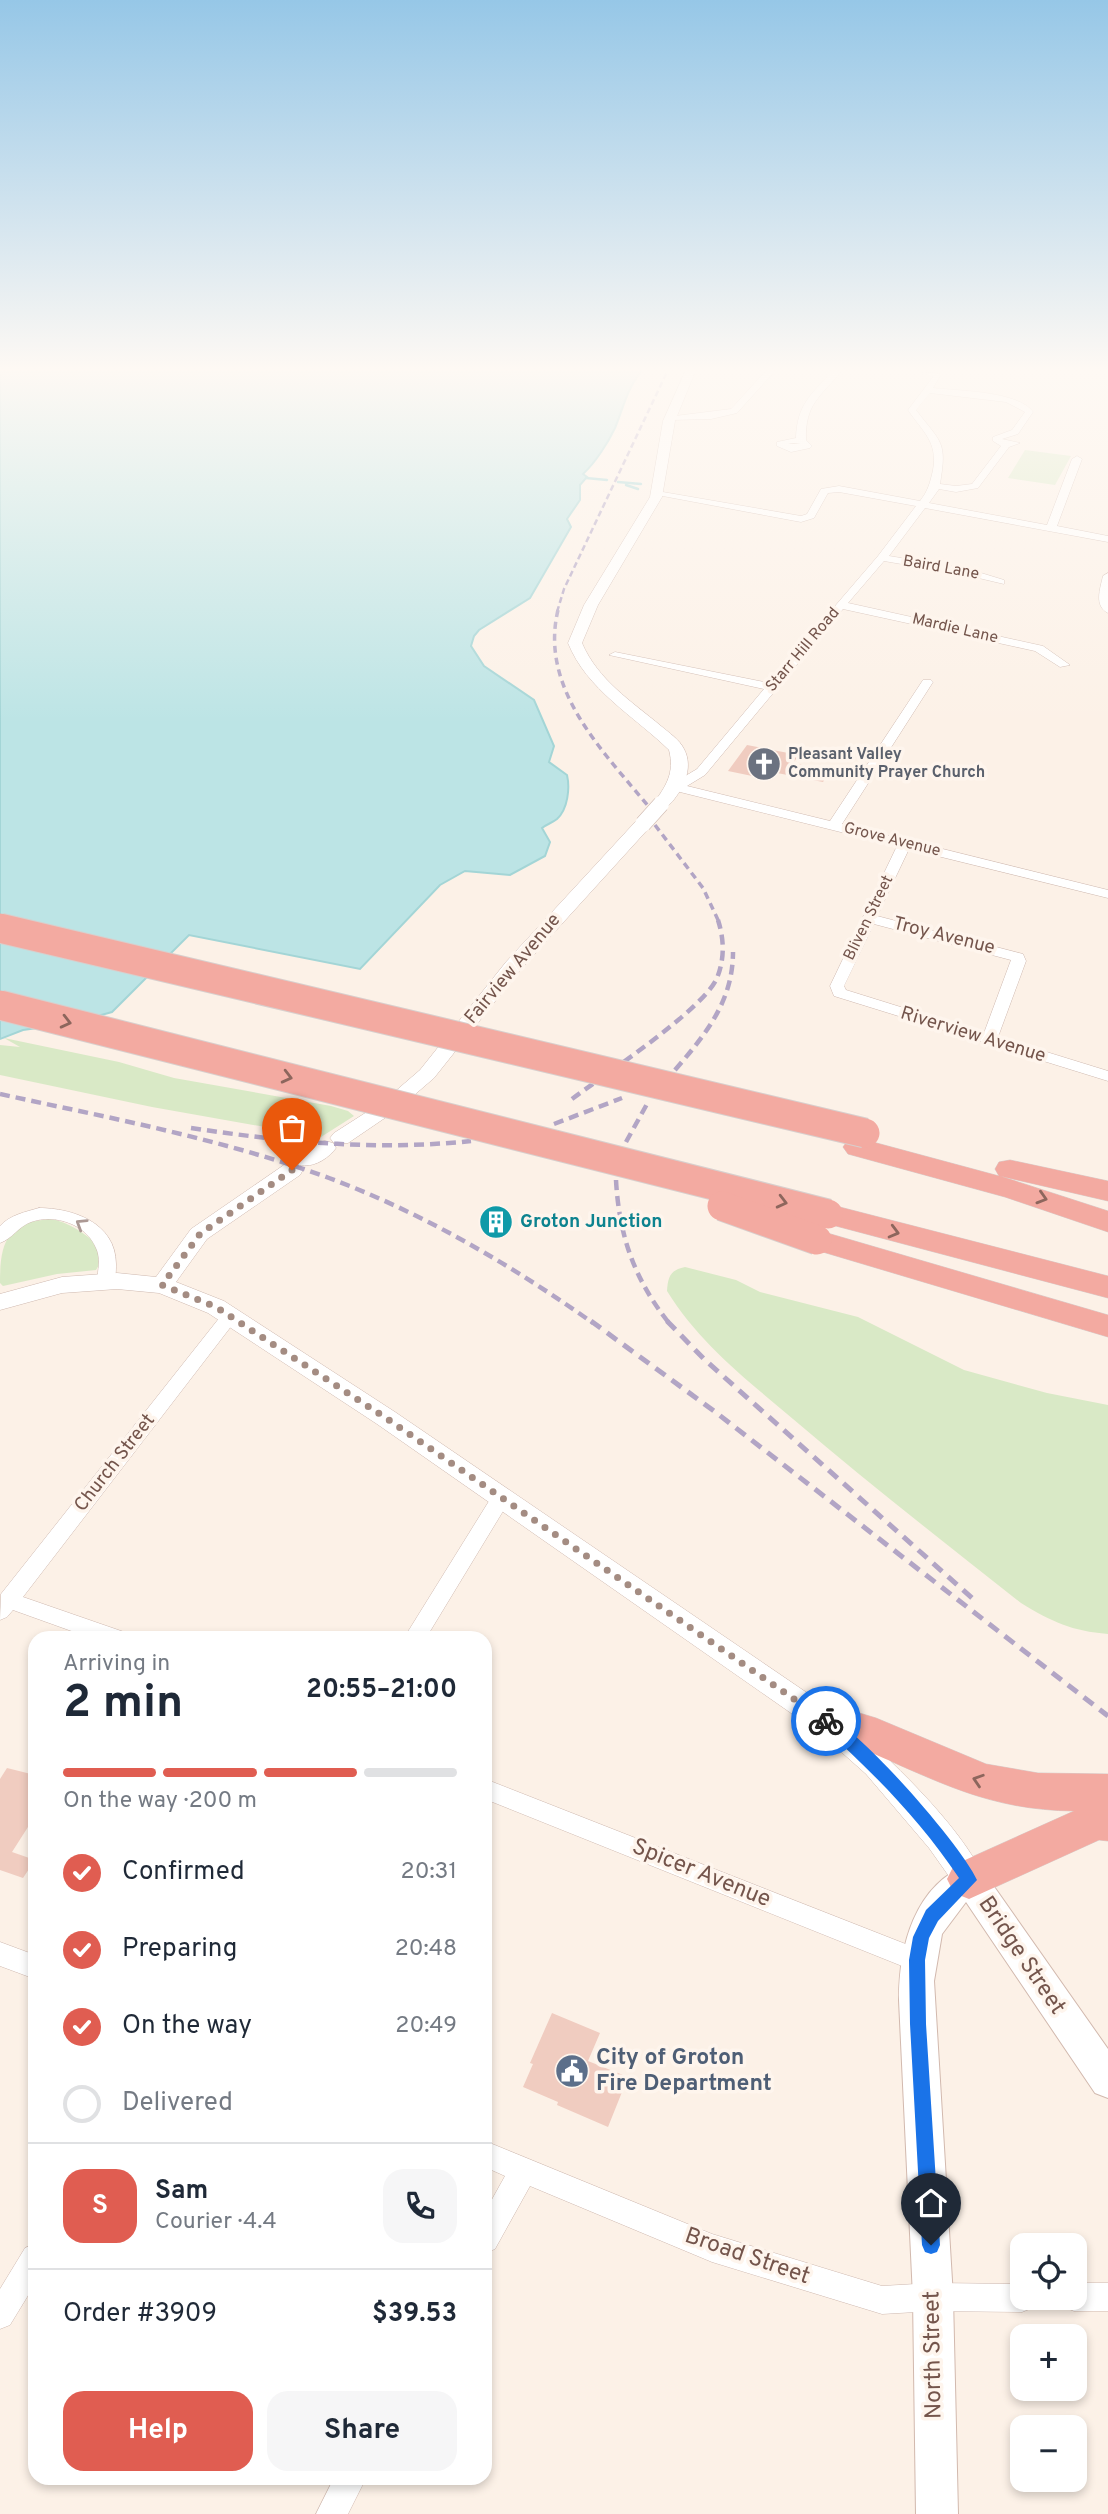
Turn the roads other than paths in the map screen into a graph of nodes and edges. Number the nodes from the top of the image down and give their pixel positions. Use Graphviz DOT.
graph roads {
  1 [pos="658,489"];
  2 [pos="832,489"];
  3 [pos="835,489"];
  4 [pos="933,489"];
  5 [pos="1066,489"];
  6 [pos="657,494"];
  7 [pos="923,504"];
  8 [pos="1051,528"];
  9 [pos="1108,539"];
  10 [pos="882,558"];
  11 [pos="1108,576"];
  12 [pos="1000,582"];
  13 [pos="841,605"];
  14 [pos="1108,610"];
  15 [pos="615,655"];
  16 [pos="1064,665"];
  17 [pos="927,682"];
  18 [pos="771,687"];
  19 [pos="676,787"];
  20 [pos="834,826"];
  21 [pos="905,844"];
  22 [pos="1108,894"];
  23 [pos="868,918"];
  24 [pos="0,928"];
  25 [pos="0,941"];
  26 [pos="839,993"];
  27 [pos="0,1005"];
  28 [pos="989,1040"];
  29 [pos="1108,1076"];
  30 [pos="862,1140"];
  31 [pos="1010,1169"];
  32 [pos="1108,1179"];
  33 [pos="1108,1191"];
  34 [pos="1108,1222"];
  35 [pos="822,1227"];
  36 [pos="0,1237"];
  37 [pos="927,1273"];
  38 [pos="106,1281"];
  39 [pos="162,1285"];
  40 [pos="1108,1287"];
  41 [pos="0,1302"];
  42 [pos="230,1316"];
  43 [pos="1108,1318"];
  44 [pos="1108,1326"];
  45 [pos="502,1499"];
  46 [pos="4,1606"];
  47 [pos="92,1631"];
  48 [pos="419,1631"];
  49 [pos="823,1719"];
  50 [pos="492,1791"];
  51 [pos="1105,1809"];
  52 [pos="969,1880"];
  53 [pos="0,1954"];
  54 [pos="917,1960"];
  55 [pos="28,1965"];
  56 [pos="1108,2080"];
  57 [pos="492,2157"];
  58 [pos="523,2171"];
  59 [pos="492,2226"];
  60 [pos="28,2269"];
  61 [pos="933,2297"];
  62 [pos="1087,2297"];
  63 [pos="1108,2297"];
  64 [pos="1010,2298"];
  65 [pos="0,2315"];
  66 [pos="347,2485"];
  67 [pos="331,2514"];
  68 [pos="937,2514"];
  1 -- 6 [label="street"];
  2 -- 6 [label="street"];
  3 -- 7 [label="street"];
  4 -- 7 [label="street, Starr Hill Road"];
  5 -- 8 [label="street"];
  6 -- 19 [label="street"];
  7 -- 8 [label="street"];
  7 -- 10 [label="street, Starr Hill Road"];
  8 -- 9 [label="street"];
  10 -- 12 [label="street, Baird Lane"];
  10 -- 13 [label="street, Starr Hill Road"];
  11 -- 14 [label="street"];
  13 -- 16 [label="street, Mardie Lane"];
  13 -- 18 [label="street, Starr Hill Road"];
  15 -- 18 [label="street"];
  17 -- 20 [label="street"];
  18 -- 19 [label="street, Starr Hill Road"];
  19 -- 20 [label="street, Grove Avenue"];
  19 -- 39 [label="street, Fairview Avenue, bridge"];
  20 -- 21 [label="street, Grove Avenue"];
  21 -- 22 [label="street, Grove Avenue"];
  21 -- 23 [label="street, Bliven Street"];
  23 -- 26 [label="street, Bliven Street"];
  23 -- 28 [label="street, Troy Avenue"];
  24 -- 30 [label="highway, bridge"];
  25 -- 30 [label="highway"];
  26 -- 28 [label="street, Riverview Avenue"];
  27 -- 35 [label="highway, one-way, bridge"];
  28 -- 29 [label="street, Riverview Avenue"];
  30 -- 31 [label="highway"];
  30 -- 34 [label="highway, one-way"];
  31 -- 32 [label="highway"];
  31 -- 33 [label="highway"];
  35 -- 37 [label="highway"];
  35 -- 40 [label="highway, one-way"];
  38 -- 36 [label="street, one-way"];
  37 -- 43 [label="highway"];
  37 -- 44 [label="highway"];
  38 -- 39 [label="street, Bridge Street"];
  38 -- 41 [label="street, Bridge Street"];
  39 -- 42 [label="street, Bridge Street"];
  42 -- 45 [label="street, Bridge Street"];
  42 -- 46 [label="street, Church Street"];
  45 -- 48 [label="street"];
  45 -- 49 [label="street, Bridge Street"];
  46 -- 47 [label="street"];
  51 -- 49 [label="highway, one-way"];
  49 -- 52 [label="street, Bridge Street"];
  50 -- 54 [label="street, Spicer Avenue"];
  51 -- 52 [label="highway"];
  52 -- 54 [label="main road, North Street"];
  52 -- 56 [label="main road, Bridge Street"];
  53 -- 55 [label="street"];
  54 -- 61 [label="main road, North Street"];
  57 -- 58 [label="street, Broad Street"];
  58 -- 59 [label="street"];
  58 -- 61 [label="street, Broad Street"];
  60 -- 65 [label="street"];
  61 -- 64 [label="street, Broad Street"];
  61 -- 68 [label="main road, North Street"];
  62 -- 63 [label="street"];
  66 -- 67 [label="street"];
}
